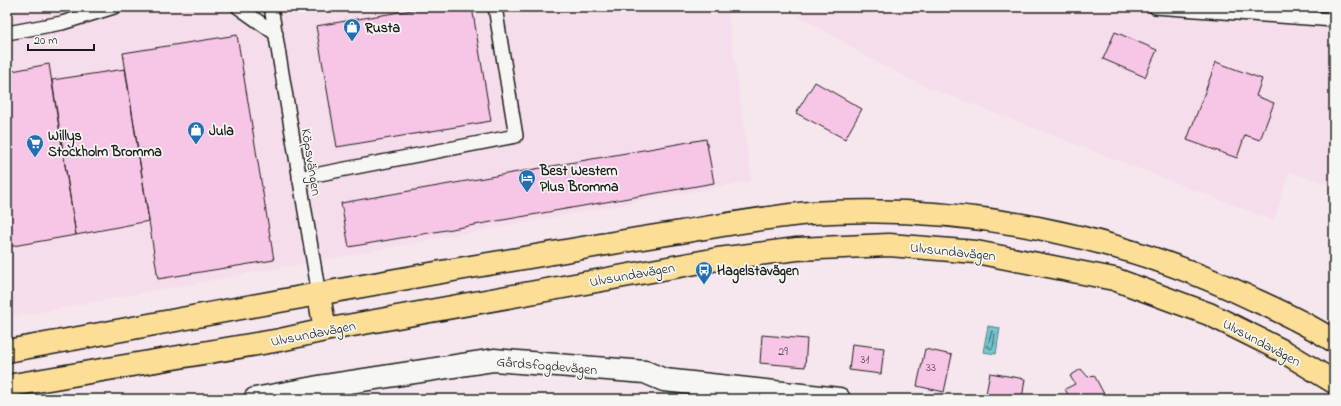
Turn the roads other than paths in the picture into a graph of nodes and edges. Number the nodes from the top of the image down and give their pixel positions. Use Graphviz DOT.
graph roads {
  1 [pos="114,7"];
  2 [pos="238,7"];
  3 [pos="271,7"];
  4 [pos="495,7"];
  5 [pos="1155,7"];
  6 [pos="1334,20"];
  7 [pos="7,33"];
  8 [pos="276,34"];
  9 [pos="299,178"];
  10 [pos="319,295"];
  11 [pos="325,330"];
  12 [pos="1334,341"];
  13 [pos="7,351"];
  14 [pos="664,380"];
  15 [pos="1334,382"];
  16 [pos="7,386"];
  17 [pos="255,399"];
  18 [pos="674,399"];
  19 [pos="838,399"];
  1 -- 7 [label="lane"];
  2 -- 8 [label="lane"];
  3 -- 8 [label="lane, Köpsvängen"];
  4 -- 9 [label="lane"];
  5 -- 6 [label="lane"];
  8 -- 9 [label="lane, Köpsvängen"];
  9 -- 10 [label="lane, Köpsvängen"];
  10 -- 11 [label="main road"];
  10 -- 12 [label="main road"];
  10 -- 13 [label="main road"];
  11 -- 15 [label="main road, Ulvsundavägen"];
  11 -- 16 [label="main road, Ulvsundavägen"];
  14 -- 17 [label="street, Gårdsfogdevägen"];
  14 -- 18 [label="street"];
  14 -- 19 [label="street, Gårdsfogdevägen"];
}
